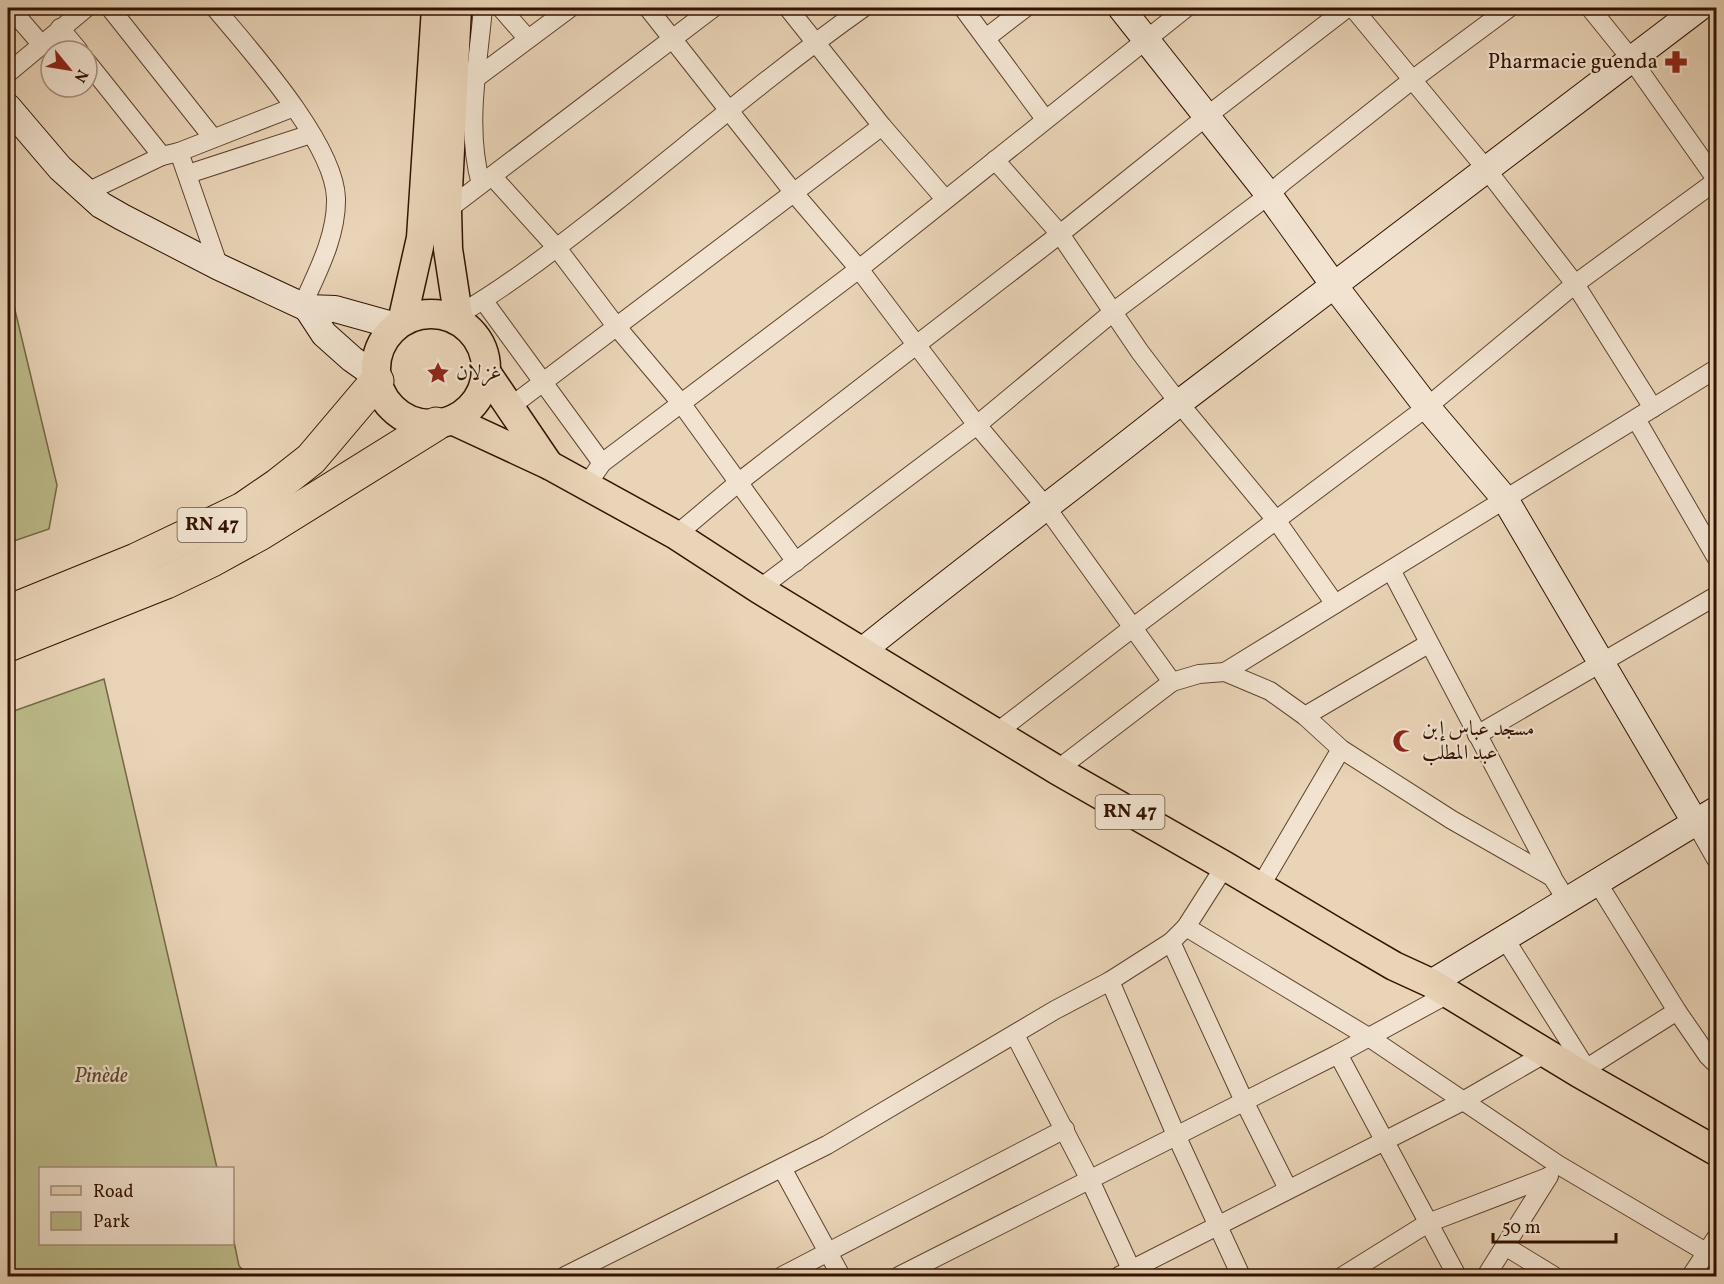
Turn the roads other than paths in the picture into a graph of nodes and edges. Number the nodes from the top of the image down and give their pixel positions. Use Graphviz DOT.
graph roads {
  1 [pos="10,8"];
  2 [pos="86,8"];
  3 [pos="110,8"];
  4 [pos="215,8"];
  5 [pos="436,8"];
  6 [pos="457,8"];
  7 [pos="483,8"];
  8 [pos="501,8"];
  9 [pos="570,8"];
  10 [pos="648,8"];
  11 [pos="713,8"];
  12 [pos="788,8"];
  13 [pos="863,8"];
  14 [pos="963,8"];
  15 [pos="1025,8"];
  16 [pos="1121,8"];
  17 [pos="1186,8"];
  18 [pos="1347,8"];
  19 [pos="1353,8"];
  20 [pos="1509,8"];
  21 [pos="1590,8"];
  22 [pos="1699,8"];
  23 [pos="60,28"];
  24 [pos="527,38"];
  25 [pos="986,38"];
  26 [pos="47,39"];
  27 [pos="69,39"];
  28 [pos="672,40"];
  29 [pos="1146,40"];
  30 [pos="39,42"];
  31 [pos="815,42"];
  32 [pos="39,46"];
  33 [pos="1632,60"];
  34 [pos="8,73"];
  35 [pos="99,75"];
  36 [pos="1412,80"];
  37 [pos="464,82"];
  38 [pos="8,107"];
  39 [pos="294,107"];
  40 [pos="731,111"];
  41 [pos="1207,116"];
  42 [pos="1045,119"];
  43 [pos="882,126"];
  44 [pos="311,134"];
  45 [pos="213,138"];
  46 [pos="171,154"];
  47 [pos="995,160"];
  48 [pos="1487,170"];
  49 [pos="188,174"];
  50 [pos="487,180"];
  51 [pos="1716,180"];
  52 [pos="86,193"];
  53 [pos="794,193"];
  54 [pos="1269,195"];
  55 [pos="945,199"];
  56 [pos="447,210"];
  57 [pos="1060,234"];
  58 [pos="557,248"];
  59 [pos="219,267"];
  60 [pos="859,269"];
  61 [pos="1333,284"];
  62 [pos="1575,284"];
  63 [pos="483,300"];
  64 [pos="304,307"];
  65 [pos="1113,312"];
  66 [pos="458,318"];
  67 [pos="399,324"];
  68 [pos="616,326"];
  69 [pos="915,345"];
  70 [pos="1716,369"];
  71 [pos="486,372"];
  72 [pos="377,379"];
  73 [pos="543,382"];
  74 [pos="681,403"];
  75 [pos="1179,403"];
  76 [pos="510,407"];
  77 [pos="1427,407"];
  78 [pos="1653,408"];
  79 [pos="1636,419"];
  80 [pos="444,422"];
  81 [pos="977,425"];
  82 [pos="602,463"];
  83 [pos="549,465"];
  84 [pos="739,482"];
  85 [pos="585,486"];
  86 [pos="1505,499"];
  87 [pos="1046,507"];
  88 [pos="1276,520"];
  89 [pos="676,535"];
  90 [pos="1716,556"];
  91 [pos="796,562"];
  92 [pos="1391,570"];
  93 [pos="759,590"];
  94 [pos="1716,596"];
  95 [pos="1335,604"];
  96 [pos="8,612"];
  97 [pos="1131,629"];
  98 [pos="1428,644"];
  99 [pos="8,645"];
  100 [pos="862,651"];
  101 [pos="1602,662"];
  102 [pos="1225,672"];
  103 [pos="1172,682"];
  104 [pos="1305,716"];
  105 [pos="996,733"];
  106 [pos="1477,735"];
  107 [pos="1341,749"];
  108 [pos="1057,770"];
  109 [pos="1706,816"];
  110 [pos="1716,859"];
  111 [pos="1225,866"];
  112 [pos="1552,877"];
  113 [pos="1597,882"];
  114 [pos="1260,887"];
  115 [pos="1566,899"];
  116 [pos="1186,927"];
  117 [pos="1505,939"];
  118 [pos="1171,942"];
  119 [pos="1110,981"];
  120 [pos="1439,988"];
  121 [pos="1677,1011"];
  122 [pos="1015,1035"];
  123 [pos="1370,1038"];
  124 [pos="1546,1053"];
  125 [pos="1338,1054"];
  126 [pos="1714,1057"];
  127 [pos="1582,1071"];
  128 [pos="1244,1101"];
  129 [pos="1463,1101"];
  130 [pos="1065,1129"];
  131 [pos="1176,1135"];
  132 [pos="1384,1140"];
  133 [pos="1716,1151"];
  134 [pos="782,1168"];
  135 [pos="1553,1171"];
  136 [pos="1090,1180"];
  137 [pos="1287,1189"];
  138 [pos="1428,1223"];
  139 [pos="1217,1225"];
  140 [pos="1505,1246"];
  141 [pos="1713,1250"];
  142 [pos="827,1253"];
  143 [pos="1125,1273"];
  144 [pos="565,1276"];
  145 [pos="782,1276"];
  146 [pos="841,1276"];
  147 [pos="899,1276"];
  148 [pos="1241,1276"];
  149 [pos="1343,1276"];
  150 [pos="1457,1276"];
  151 [pos="1486,1276"];
  152 [pos="1554,1276"];
  153 [pos="1691,1276"];
  1 -- 30 [label="street"];
  2 -- 23 [label="street"];
  3 -- 45 [label="street"];
  4 -- 39 [label="street"];
  5 -- 67 [label="main road"];
  6 -- 37 [label="main road"];
  7 -- 37 [label="street"];
  8 -- 24 [label="street"];
  9 -- 24 [label="street"];
  10 -- 28 [label="street"];
  11 -- 28 [label="street"];
  12 -- 31 [label="street"];
  13 -- 31 [label="street"];
  14 -- 25 [label="street"];
  15 -- 25 [label="street"];
  16 -- 29 [label="street"];
  17 -- 29 [label="street"];
  18 -- 41 [label="street"];
  19 -- 36 [label="street"];
  20 -- 36 [label="street"];
  21 -- 33 [label="street"];
  22 -- 33 [label="street"];
  23 -- 26 [label="street"];
  23 -- 27 [label="street"];
  24 -- 37 [label="street"];
  25 -- 42 [label="street"];
  28 -- 40 [label="street"];
  28 -- 50 [label="street"];
  29 -- 41 [label="street"];
  29 -- 42 [label="street"];
  31 -- 40 [label="street"];
  31 -- 43 [label="street"];
  32 -- 34 [label="street"];
  33 -- 48 [label="street"];
  33 -- 51 [label="street"];
  35 -- 46 [label="street"];
  36 -- 48 [label="street"];
  36 -- 54 [label="street"];
  37 -- 50 [label="street"];
  37 -- 56 [label="main road"];
  38 -- 52 [label="street"];
  39 -- 44 [label="street"];
  39 -- 45 [label="street"];
  40 -- 53 [label="street"];
  40 -- 58 [label="street"];
  41 -- 54 [label="street"];
  41 -- 57 [label="street"];
  42 -- 47 [label="street"];
  43 -- 53 [label="street"];
  43 -- 55 [label="street"];
  44 -- 49 [label="street"];
  44 -- 64 [label="street"];
  45 -- 46 [label="street"];
  46 -- 49 [label="street"];
  46 -- 52 [label="street"];
  47 -- 55 [label="street"];
  47 -- 57 [label="street"];
  48 -- 61 [label="street"];
  48 -- 62 [label="street"];
  49 -- 59 [label="street"];
  50 -- 56 [label="street"];
  50 -- 58 [label="street"];
  51 -- 62 [label="street"];
  52 -- 59 [label="street"];
  53 -- 60 [label="street"];
  53 -- 68 [label="street"];
  54 -- 61 [label="street"];
  54 -- 65 [label="street"];
  55 -- 60 [label="street"];
  56 -- 66 [label="main road"];
  57 -- 65 [label="street"];
  57 -- 69 [label="street"];
  58 -- 63 [label="street"];
  58 -- 68 [label="street"];
  59 -- 64 [label="street"];
  60 -- 69 [label="street"];
  60 -- 74 [label="street"];
  61 -- 75 [label="street"];
  61 -- 77 [label="street"];
  62 -- 77 [label="street"];
  62 -- 78 [label="street"];
  63 -- 66 [label="street"];
  63 -- 73 [label="street"];
  64 -- 67 [label="street"];
  64 -- 72 [label="street"];
  65 -- 75 [label="street"];
  65 -- 81 [label="street"];
  66 -- 67 [label="main road"];
  66 -- 71 [label="main road"];
  67 -- 72 [label="main road"];
  68 -- 73 [label="street"];
  68 -- 74 [label="street"];
  69 -- 81 [label="street"];
  69 -- 84 [label="street"];
  70 -- 78 [label="street"];
  71 -- 76 [label="main road, RN 47"];
  71 -- 80 [label="main road"];
  72 -- 80 [label="main road"];
  72 -- 96 [label="highway, RN 47"];
  73 -- 76 [label="street"];
  73 -- 82 [label="street"];
  74 -- 82 [label="street"];
  74 -- 84 [label="street"];
  75 -- 87 [label="street"];
  75 -- 88 [label="street"];
  76 -- 83 [label="main road, RN 47"];
  77 -- 86 [label="street"];
  77 -- 88 [label="street"];
  78 -- 79 [label="street"];
  79 -- 86 [label="street"];
  79 -- 90 [label="street"];
  80 -- 83 [label="main road, RN 47"];
  80 -- 99 [label="highway, RN 47"];
  81 -- 87 [label="street"];
  81 -- 91 [label="street"];
  82 -- 85 [label="street"];
  83 -- 85 [label="main road, RN 47"];
  84 -- 89 [label="street"];
  84 -- 91 [label="street"];
  85 -- 89 [label="main road, RN 47"];
  86 -- 92 [label="street"];
  86 -- 101 [label="street"];
  87 -- 97 [label="street"];
  87 -- 100 [label="street"];
  88 -- 95 [label="street"];
  88 -- 97 [label="street"];
  89 -- 93 [label="main road, RN 47"];
  91 -- 93 [label="street"];
  92 -- 95 [label="street"];
  92 -- 98 [label="street"];
  93 -- 100 [label="main road, RN 47"];
  94 -- 101 [label="street"];
  95 -- 102 [label="street"];
  97 -- 103 [label="street"];
  97 -- 105 [label="street"];
  98 -- 104 [label="street"];
  98 -- 106 [label="street"];
  100 -- 105 [label="main road, RN 47"];
  101 -- 106 [label="street"];
  101 -- 109 [label="street"];
  102 -- 103 [label="street"];
  102 -- 104 [label="street"];
  103 -- 108 [label="street"];
  104 -- 107 [label="street"];
  105 -- 108 [label="main road, RN 47"];
  106 -- 112 [label="street"];
  107 -- 112 [label="street"];
  107 -- 114 [label="street"];
  108 -- 111 [label="main road, RN 47"];
  109 -- 110 [label="street"];
  109 -- 113 [label="street"];
  111 -- 114 [label="main road, RN 47"];
  111 -- 116 [label="street"];
  112 -- 115 [label="street"];
  113 -- 115 [label="street"];
  113 -- 121 [label="street"];
  114 -- 120 [label="main road, RN 47"];
  115 -- 117 [label="street"];
  116 -- 118 [label="street"];
  116 -- 123 [label="street"];
  117 -- 120 [label="street"];
  117 -- 127 [label="street"];
  118 -- 119 [label="street"];
  118 -- 128 [label="street"];
  119 -- 122 [label="street"];
  119 -- 131 [label="street"];
  120 -- 123 [label="street"];
  120 -- 124 [label="main road, RN 47"];
  121 -- 126 [label="street"];
  121 -- 127 [label="street"];
  122 -- 130 [label="street"];
  122 -- 134 [label="street"];
  123 -- 125 [label="street"];
  123 -- 129 [label="street"];
  124 -- 127 [label="main road, RN 47"];
  124 -- 129 [label="street"];
  125 -- 128 [label="street"];
  125 -- 132 [label="street"];
  127 -- 133 [label="main road, RN 47"];
  128 -- 131 [label="street"];
  128 -- 137 [label="street"];
  129 -- 132 [label="street"];
  129 -- 135 [label="street"];
  130 -- 136 [label="street"];
  130 -- 142 [label="street"];
  131 -- 136 [label="street"];
  131 -- 139 [label="street"];
  132 -- 137 [label="street"];
  132 -- 138 [label="street"];
  134 -- 142 [label="street"];
  134 -- 144 [label="street"];
  135 -- 138 [label="street"];
  135 -- 140 [label="street"];
  135 -- 141 [label="street"];
  136 -- 143 [label="street"];
  136 -- 147 [label="street"];
  137 -- 139 [label="street"];
  138 -- 149 [label="street"];
  138 -- 150 [label="street"];
  139 -- 143 [label="street"];
  139 -- 148 [label="street"];
  140 -- 151 [label="street"];
  140 -- 152 [label="street"];
  141 -- 153 [label="street"];
  142 -- 145 [label="street"];
  142 -- 146 [label="street"];
}
